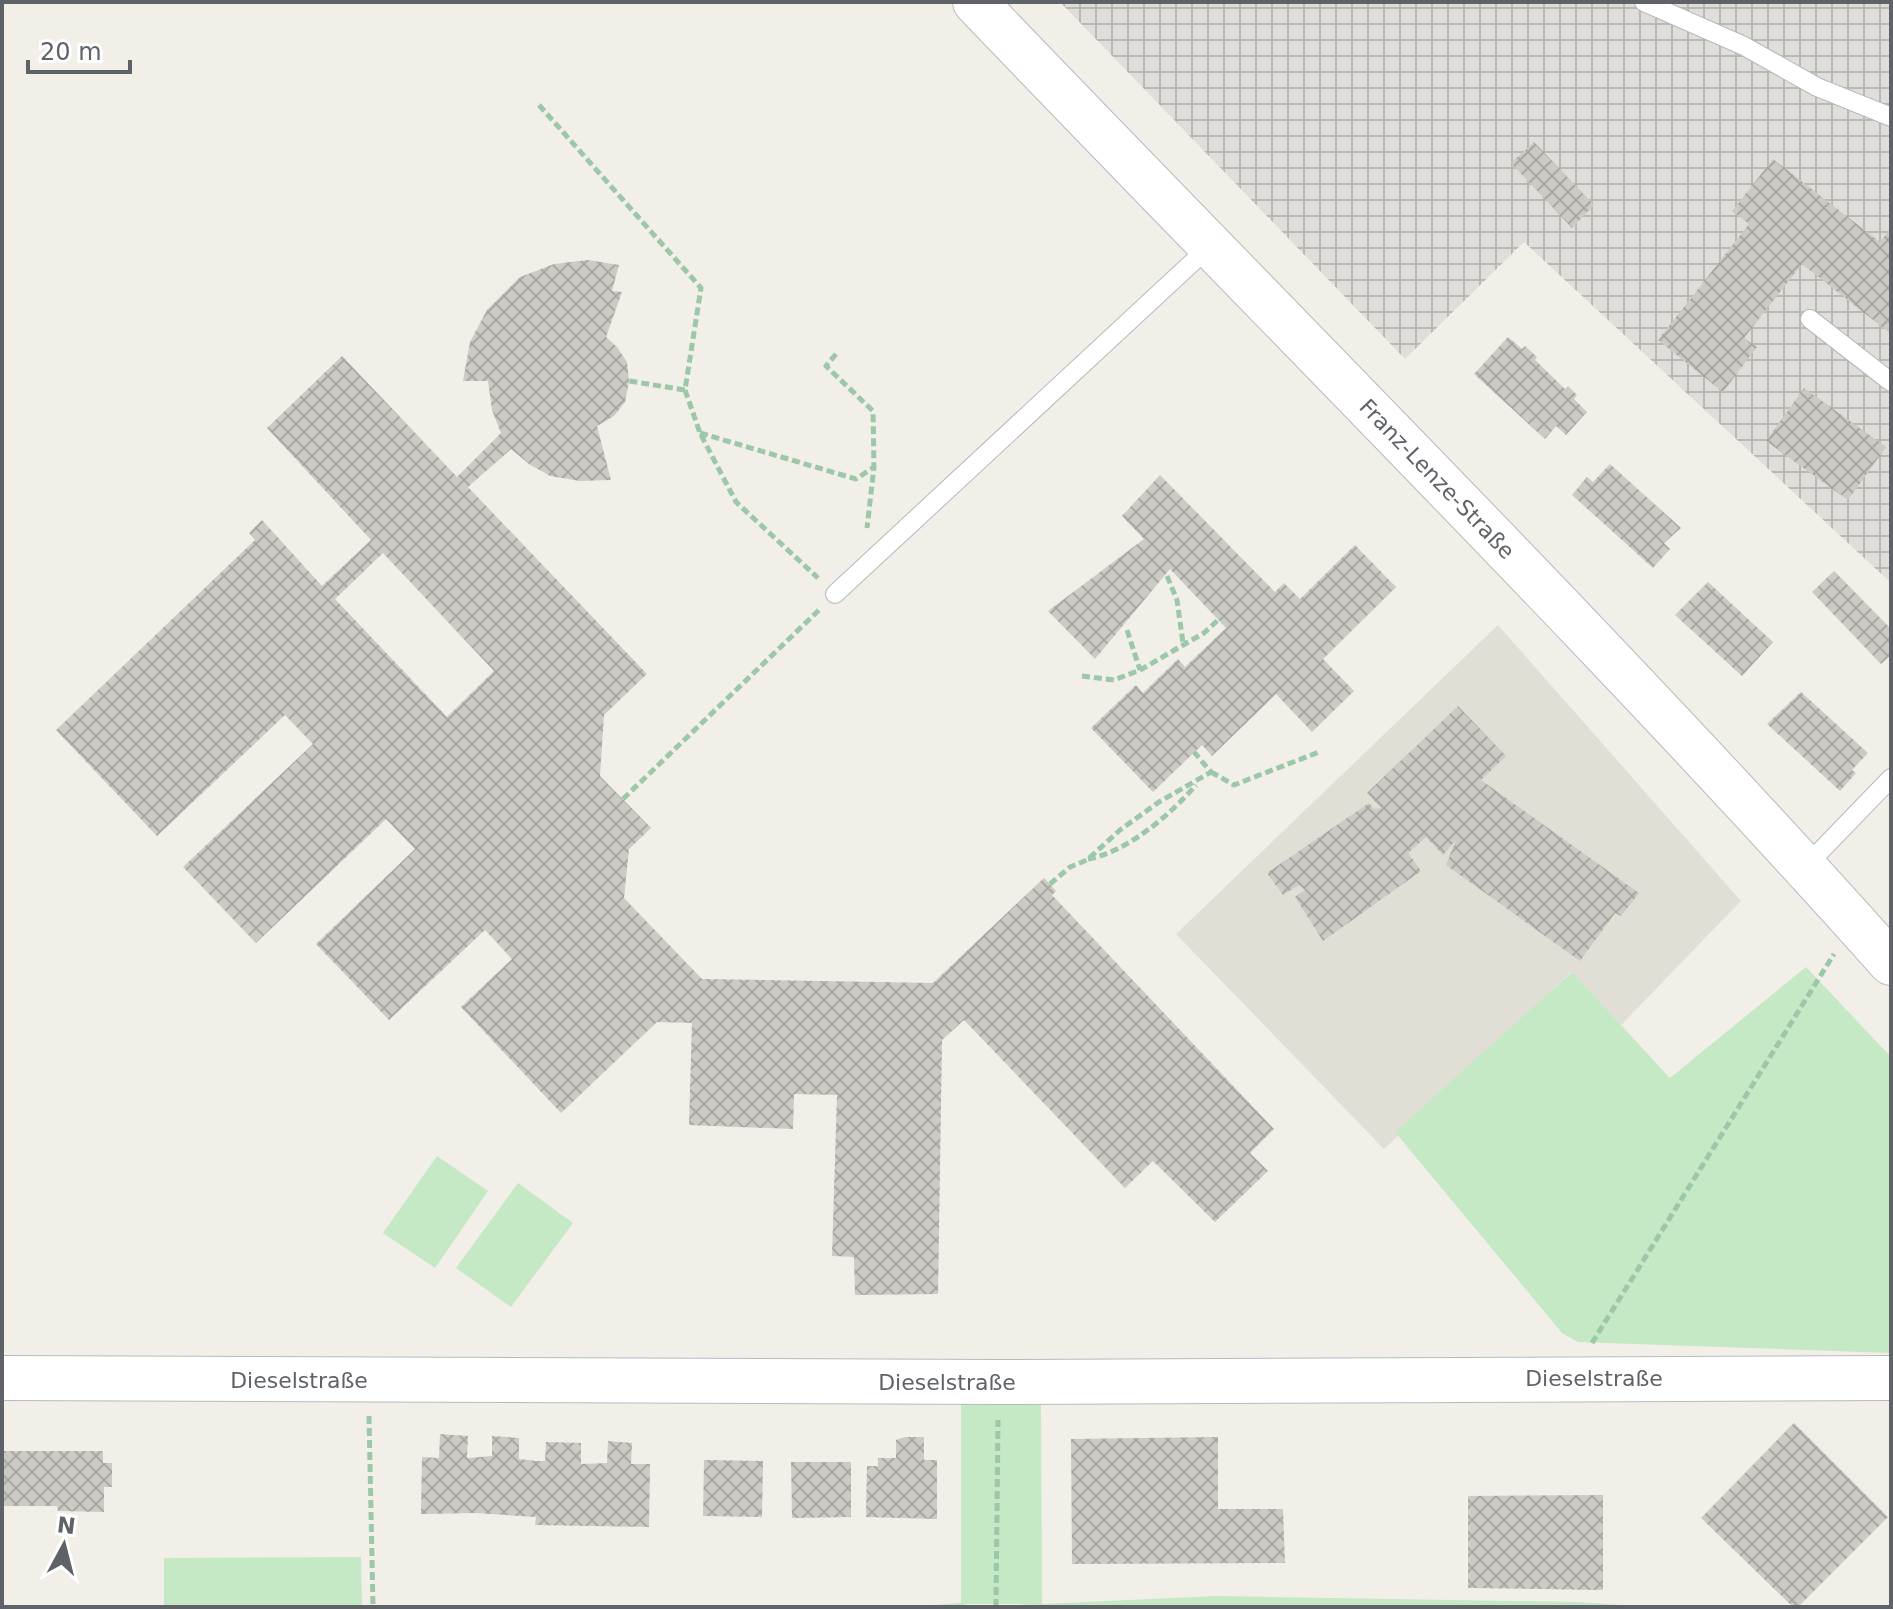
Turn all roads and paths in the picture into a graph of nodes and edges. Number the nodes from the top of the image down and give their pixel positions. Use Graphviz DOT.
graph roads {
  1 [pos="975,2"];
  2 [pos="1644,2"];
  3 [pos="539,105"];
  4 [pos="1891,117"];
  5 [pos="1209,247"];
  6 [pos="1810,319"];
  7 [pos="836,354"];
  8 [pos="629,381"];
  9 [pos="1891,382"];
  10 [pos="685,390"];
  11 [pos="700,433"];
  12 [pos="874,467"];
  13 [pos="862,568"];
  14 [pos="1167,576"];
  15 [pos="835,594"];
  16 [pos="1218,620"];
  17 [pos="1127,630"];
  18 [pos="1183,643"];
  19 [pos="1140,670"];
  20 [pos="1082,676"];
  21 [pos="1194,752"];
  22 [pos="1319,752"];
  23 [pos="1211,772"];
  24 [pos="1891,778"];
  25 [pos="1199,780"];
  26 [pos="623,799"];
  27 [pos="1087,860"];
  28 [pos="1805,867"];
  29 [pos="1050,884"];
  30 [pos="1854,922"];
  31 [pos="1891,963"];
  32 [pos="2,1378"];
  33 [pos="1570,1378"];
  34 [pos="1891,1378"];
  35 [pos="369,1381"];
  36 [pos="999,1382"];
  37 [pos="373,1607"];
  38 [pos="996,1607"];
  1 -- 5 [label="street, Franz-Lenze-Straße"];
  2 -- 4 [label="lane"];
  3 -- 10 [label="path"];
  5 -- 13 [label="lane"];
  5 -- 28 [label="street, Franz-Lenze-Straße"];
  6 -- 9 [label="lane"];
  7 -- 12 [label="path"];
  8 -- 10 [label="path"];
  10 -- 11 [label="path"];
  11 -- 12 [label="path"];
  11 -- 15 [label="path"];
  12 -- 13 [label="path"];
  13 -- 15 [label="lane"];
  14 -- 18 [label="path"];
  15 -- 26 [label="path"];
  16 -- 18 [label="path"];
  17 -- 19 [label="path"];
  18 -- 19 [label="path"];
  19 -- 20 [label="path"];
  21 -- 23 [label="path"];
  22 -- 23 [label="path"];
  23 -- 25 [label="path"];
  24 -- 28 [label="lane"];
  25 -- 27 [label="path"];
  25 -- 27 [label="path"];
  27 -- 29 [label="path"];
  28 -- 30 [label="street, Franz-Lenze-Straße"];
  30 -- 31 [label="street, Franz-Lenze-Straße"];
  30 -- 33 [label="path"];
  32 -- 35 [label="street, Dieselstraße"];
  33 -- 34 [label="street, Dieselstraße"];
  33 -- 36 [label="street, Dieselstraße"];
  35 -- 36 [label="street, Dieselstraße"];
  35 -- 37 [label="path"];
  36 -- 38 [label="path"];
}
